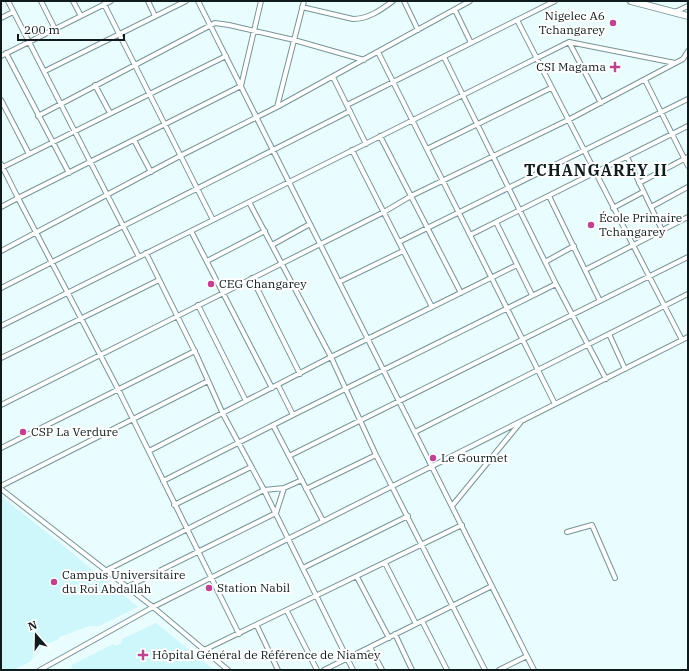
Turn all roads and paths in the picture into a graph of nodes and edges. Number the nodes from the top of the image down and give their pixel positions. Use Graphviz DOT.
graph roads {
  1 [pos="8,1"];
  2 [pos="40,1"];
  3 [pos="73,1"];
  4 [pos="111,1"];
  5 [pos="148,1"];
  6 [pos="186,1"];
  7 [pos="198,1"];
  8 [pos="261,1"];
  9 [pos="304,1"];
  10 [pos="393,1"];
  11 [pos="404,1"];
  12 [pos="470,1"];
  13 [pos="555,1"];
  14 [pos="633,1"];
  15 [pos="104,4"];
  16 [pos="688,6"];
  17 [pos="302,7"];
  18 [pos="455,10"];
  19 [pos="13,12"];
  20 [pos="675,13"];
  21 [pos="81,16"];
  22 [pos="155,16"];
  23 [pos="688,16"];
  24 [pos="1,18"];
  25 [pos="517,20"];
  26 [pos="210,24"];
  27 [pos="55,29"];
  28 [pos="418,30"];
  29 [pos="254,31"];
  30 [pos="119,34"];
  31 [pos="294,40"];
  32 [pos="30,41"];
  33 [pos="569,42"];
  34 [pos="471,43"];
  35 [pos="688,51"];
  36 [pos="378,52"];
  37 [pos="6,53"];
  38 [pos="1,56"];
  39 [pos="226,56"];
  40 [pos="444,57"];
  41 [pos="536,58"];
  42 [pos="364,60"];
  43 [pos="675,63"];
  44 [pos="134,64"];
  45 [pos="45,71"];
  46 [pos="333,76"];
  47 [pos="645,80"];
  48 [pos="393,82"];
  49 [pos="95,85"];
  50 [pos="241,86"];
  51 [pos="551,88"];
  52 [pos="149,94"];
  53 [pos="462,95"];
  54 [pos="688,99"];
  55 [pos="1,100"];
  56 [pos="62,103"];
  57 [pos="601,103"];
  58 [pos="347,105"];
  59 [pos="277,107"];
  60 [pos="350,111"];
  61 [pos="661,112"];
  62 [pos="110,113"];
  63 [pos="38,116"];
  64 [pos="257,117"];
  65 [pos="412,120"];
  66 [pos="568,120"];
  67 [pos="476,124"];
  68 [pos="164,125"];
  69 [pos="688,126"];
  70 [pos="75,130"];
  71 [pos="672,134"];
  72 [pos="380,136"];
  73 [pos="134,140"];
  74 [pos="51,142"];
  75 [pos="366,144"];
  76 [pos="427,149"];
  77 [pos="273,150"];
  78 [pos="352,150"];
  79 [pos="584,151"];
  80 [pos="29,154"];
  81 [pos="180,156"];
  82 [pos="493,157"];
  83 [pos="627,157"];
  84 [pos="686,158"];
  85 [pos="91,162"];
  86 [pos="688,166"];
  87 [pos="2,167"];
  88 [pos="151,172"];
  89 [pos="69,173"];
  90 [pos="595,173"];
  91 [pos="443,181"];
  92 [pos="289,182"];
  93 [pos="639,183"];
  94 [pos="688,187"];
  95 [pos="508,188"];
  96 [pos="197,189"];
  97 [pos="643,192"];
  98 [pos="108,195"];
  99 [pos="410,196"];
  100 [pos="549,196"];
  101 [pos="18,198"];
  102 [pos="249,202"];
  103 [pos="1,207"];
  104 [pos="651,207"];
  105 [pos="613,208"];
  106 [pos="520,211"];
  107 [pos="384,212"];
  108 [pos="458,213"];
  109 [pos="688,217"];
  110 [pos="213,220"];
  111 [pos="496,222"];
  112 [pos="310,224"];
  113 [pos="123,226"];
  114 [pos="427,228"];
  115 [pos="662,230"];
  116 [pos="191,231"];
  117 [pos="264,231"];
  118 [pos="36,233"];
  119 [pos="470,235"];
  120 [pos="399,242"];
  121 [pos="320,244"];
  122 [pos="272,245"];
  123 [pos="574,246"];
  124 [pos="632,246"];
  125 [pos="1,251"];
  126 [pos="403,251"];
  127 [pos="146,253"];
  128 [pos="139,257"];
  129 [pos="688,257"];
  130 [pos="207,261"];
  131 [pos="51,262"];
  132 [pos="545,262"];
  133 [pos="281,263"];
  134 [pos="517,265"];
  135 [pos="585,270"];
  136 [pos="648,277"];
  137 [pos="252,278"];
  138 [pos="491,278"];
  139 [pos="159,280"];
  140 [pos="340,282"];
  141 [pos="556,284"];
  142 [pos="1,288"];
  143 [pos="223,292"];
  144 [pos="67,293"];
  145 [pos="461,293"];
  146 [pos="688,294"];
  147 [pos="532,296"];
  148 [pos="600,301"];
  149 [pos="198,304"];
  150 [pos="432,307"];
  151 [pos="663,307"];
  152 [pos="506,308"];
  153 [pos="573,314"];
  154 [pos="177,315"];
  155 [pos="81,318"];
  156 [pos="1,326"];
  157 [pos="609,334"];
  158 [pos="688,337"];
  159 [pos="368,338"];
  160 [pos="522,340"];
  161 [pos="682,340"];
  162 [pos="588,345"];
  163 [pos="194,351"];
  164 [pos="101,355"];
  165 [pos="331,357"];
  166 [pos="1,358"];
  167 [pos="625,369"];
  168 [pos="384,370"];
  169 [pos="538,371"];
  170 [pos="300,374"];
  171 [pos="606,379"];
  172 [pos="208,381"];
  173 [pos="278,385"];
  174 [pos="272,388"];
  175 [pos="345,388"];
  176 [pos="118,389"];
  177 [pos="246,401"];
  178 [pos="399,401"];
  179 [pos="554,404"];
  180 [pos="1,405"];
  181 [pos="223,414"];
  182 [pos="293,415"];
  183 [pos="133,419"];
  184 [pos="360,421"];
  185 [pos="522,421"];
  186 [pos="273,425"];
  187 [pos="415,432"];
  188 [pos="238,443"];
  189 [pos="1,448"];
  190 [pos="149,451"];
  191 [pos="376,455"];
  192 [pos="289,456"];
  193 [pos="432,466"];
  194 [pos="251,467"];
  195 [pos="302,480"];
  196 [pos="163,481"];
  197 [pos="1,486"];
  198 [pos="392,486"];
  199 [pos="284,488"];
  200 [pos="1,489"];
  201 [pos="306,489"];
  202 [pos="264,490"];
  203 [pos="174,505"];
  204 [pos="452,506"];
  205 [pos="276,513"];
  206 [pos="408,516"];
  207 [pos="323,521"];
  208 [pos="462,525"];
  209 [pos="187,529"];
  210 [pos="566,532"];
  211 [pos="288,539"];
  212 [pos="422,545"];
  213 [pos="199,551"];
  214 [pos="385,563"];
  215 [pos="303,568"];
  216 [pos="105,571"];
  217 [pos="212,577"];
  218 [pos="357,577"];
  219 [pos="615,578"];
  220 [pos="492,586"];
  221 [pos="127,587"];
  222 [pos="317,596"];
  223 [pos="453,605"];
  224 [pos="153,607"];
  225 [pos="287,611"];
  226 [pos="422,620"];
  227 [pos="416,624"];
  228 [pos="257,626"];
  229 [pos="239,634"];
  230 [pos="395,634"];
  231 [pos="388,638"];
  232 [pos="370,647"];
  233 [pos="204,650"];
  234 [pos="527,656"];
  235 [pos="348,658"];
  236 [pos="40,670"];
  237 [pos="228,670"];
  238 [pos="278,670"];
  239 [pos="318,670"];
  240 [pos="324,670"];
  241 [pos="354,670"];
  242 [pos="382,670"];
  243 [pos="412,670"];
  244 [pos="447,670"];
  245 [pos="485,670"];
  246 [pos="499,670"];
  247 [pos="534,670"];
  1 -- 19 [label="street"];
  2 -- 27 [label="street"];
  3 -- 21 [label="street"];
  4 -- 15 [label="street"];
  5 -- 22 [label="street"];
  6 -- 22 [label="street"];
  7 -- 26 [label="street"];
  8 -- 29 [label="street"];
  9 -- 17 [label="street"];
  10 -- 17 [label="street"];
  11 -- 28 [label="street"];
  12 -- 18 [label="street"];
  13 -- 25 [label="street"];
  14 -- 20 [label="main road"];
  15 -- 21 [label="street"];
  15 -- 30 [label="street"];
  16 -- 20 [label="street"];
  17 -- 31 [label="street"];
  18 -- 28 [label="street"];
  18 -- 34 [label="street"];
  19 -- 24 [label="street"];
  19 -- 32 [label="street"];
  20 -- 23 [label="main road"];
  21 -- 27 [label="street"];
  22 -- 30 [label="street"];
  25 -- 34 [label="street"];
  25 -- 41 [label="street"];
  26 -- 29 [label="street"];
  26 -- 39 [label="street"];
  26 -- 44 [label="street"];
  27 -- 32 [label="street"];
  28 -- 36 [label="street"];
  29 -- 31 [label="street"];
  29 -- 50 [label="street"];
  30 -- 44 [label="street"];
  30 -- 45 [label="street"];
  31 -- 42 [label="street"];
  31 -- 59 [label="street"];
  32 -- 37 [label="street"];
  32 -- 45 [label="street"];
  33 -- 41 [label="street"];
  33 -- 43 [label="street"];
  33 -- 57 [label="street"];
  34 -- 40 [label="street"];
  35 -- 43 [label="street"];
  36 -- 42 [label="street"];
  36 -- 48 [label="street"];
  37 -- 38 [label="street"];
  37 -- 63 [label="street"];
  39 -- 50 [label="street"];
  39 -- 52 [label="street"];
  40 -- 48 [label="street"];
  40 -- 53 [label="street"];
  41 -- 51 [label="street"];
  41 -- 53 [label="street"];
  42 -- 46 [label="street"];
  43 -- 47 [label="street"];
  44 -- 49 [label="street"];
  44 -- 52 [label="street"];
  45 -- 56 [label="street"];
  46 -- 58 [label="street"];
  46 -- 59 [label="street"];
  47 -- 57 [label="street"];
  47 -- 61 [label="street"];
  48 -- 58 [label="street"];
  48 -- 65 [label="street"];
  49 -- 56 [label="street"];
  49 -- 62 [label="street"];
  50 -- 64 [label="street"];
  50 -- 68 [label="street"];
  51 -- 66 [label="street"];
  51 -- 67 [label="street"];
  52 -- 62 [label="street"];
  52 -- 68 [label="street"];
  53 -- 65 [label="street"];
  53 -- 67 [label="street"];
  54 -- 61 [label="street"];
  55 -- 80 [label="street"];
  56 -- 63 [label="street"];
  56 -- 70 [label="street"];
  57 -- 66 [label="street"];
  58 -- 60 [label="street"];
  59 -- 64 [label="street"];
  60 -- 75 [label="street"];
  60 -- 77 [label="street"];
  61 -- 71 [label="street"];
  61 -- 79 [label="street"];
  62 -- 70 [label="street"];
  63 -- 74 [label="street"];
  64 -- 77 [label="street"];
  64 -- 81 [label="street"];
  65 -- 72 [label="street"];
  65 -- 76 [label="street"];
  66 -- 79 [label="street"];
  66 -- 82 [label="street"];
  67 -- 76 [label="street"];
  67 -- 82 [label="street"];
  68 -- 73 [label="street"];
  68 -- 81 [label="street"];
  69 -- 71 [label="street"];
  70 -- 74 [label="street"];
  70 -- 85 [label="street"];
  71 -- 83 [label="street"];
  71 -- 84 [label="street"];
  72 -- 75 [label="street"];
  72 -- 99 [label="street"];
  73 -- 85 [label="street"];
  73 -- 88 [label="street"];
  74 -- 80 [label="street"];
  74 -- 89 [label="street"];
  75 -- 78 [label="street"];
  76 -- 91 [label="street"];
  77 -- 92 [label="street"];
  77 -- 96 [label="street"];
  78 -- 92 [label="street"];
  78 -- 107 [label="street"];
  79 -- 90 [label="street"];
  79 -- 95 [label="street"];
  80 -- 87 [label="street"];
  81 -- 88 [label="street"];
  81 -- 96 [label="street"];
  82 -- 91 [label="street"];
  82 -- 95 [label="street"];
  83 -- 90 [label="street"];
  83 -- 93 [label="street"];
  84 -- 86 [label="street"];
  84 -- 93 [label="street"];
  85 -- 89 [label="street"];
  85 -- 98 [label="street"];
  87 -- 101 [label="street"];
  88 -- 98 [label="street"];
  89 -- 101 [label="street"];
  90 -- 100 [label="street"];
  90 -- 105 [label="street"];
  91 -- 99 [label="street"];
  91 -- 108 [label="street"];
  92 -- 102 [label="street"];
  92 -- 112 [label="street"];
  93 -- 97 [label="street"];
  94 -- 104 [label="street"];
  95 -- 106 [label="street"];
  95 -- 108 [label="street"];
  96 -- 110 [label="street"];
  96 -- 113 [label="street"];
  97 -- 104 [label="street"];
  97 -- 105 [label="street"];
  98 -- 113 [label="street"];
  98 -- 118 [label="street"];
  99 -- 107 [label="street"];
  99 -- 114 [label="street"];
  100 -- 106 [label="street"];
  100 -- 123 [label="street"];
  101 -- 103 [label="street"];
  101 -- 118 [label="street"];
  102 -- 110 [label="street"];
  102 -- 117 [label="street"];
  104 -- 115 [label="street"];
  105 -- 124 [label="street"];
  106 -- 111 [label="street"];
  106 -- 132 [label="street"];
  107 -- 120 [label="street"];
  107 -- 121 [label="street"];
  108 -- 114 [label="street"];
  108 -- 119 [label="street"];
  109 -- 115 [label="street"];
  110 -- 116 [label="street"];
  111 -- 119 [label="street"];
  111 -- 134 [label="street"];
  112 -- 121 [label="street"];
  112 -- 122 [label="street"];
  113 -- 128 [label="street"];
  113 -- 131 [label="street"];
  114 -- 120 [label="street"];
  114 -- 145 [label="street"];
  115 -- 124 [label="street"];
  116 -- 127 [label="street"];
  116 -- 130 [label="street"];
  117 -- 122 [label="street"];
  117 -- 130 [label="street"];
  118 -- 125 [label="street"];
  118 -- 131 [label="street"];
  119 -- 138 [label="street"];
  120 -- 126 [label="street"];
  121 -- 133 [label="street"];
  121 -- 140 [label="street"];
  122 -- 133 [label="street"];
  123 -- 132 [label="street"];
  123 -- 135 [label="street"];
  124 -- 135 [label="street"];
  124 -- 136 [label="street"];
  126 -- 140 [label="street"];
  126 -- 150 [label="street"];
  127 -- 128 [label="street"];
  127 -- 139 [label="street"];
  128 -- 144 [label="street"];
  129 -- 136 [label="street"];
  130 -- 143 [label="street"];
  131 -- 142 [label="street"];
  131 -- 144 [label="street"];
  132 -- 141 [label="street"];
  133 -- 137 [label="street"];
  133 -- 165 [label="street"];
  134 -- 138 [label="street"];
  134 -- 147 [label="street"];
  135 -- 148 [label="street"];
  136 -- 148 [label="street"];
  136 -- 151 [label="street"];
  137 -- 143 [label="street"];
  137 -- 170 [label="street"];
  138 -- 145 [label="street"];
  138 -- 152 [label="street"];
  139 -- 154 [label="street"];
  139 -- 155 [label="street"];
  140 -- 159 [label="street"];
  141 -- 147 [label="street"];
  141 -- 153 [label="street"];
  143 -- 149 [label="street"];
  143 -- 174 [label="street"];
  144 -- 155 [label="street"];
  144 -- 156 [label="street"];
  145 -- 150 [label="street"];
  146 -- 151 [label="street"];
  147 -- 152 [label="street"];
  148 -- 153 [label="street"];
  149 -- 154 [label="street"];
  149 -- 177 [label="street"];
  150 -- 159 [label="street"];
  151 -- 157 [label="street"];
  151 -- 161 [label="street"];
  152 -- 160 [label="street"];
  152 -- 168 [label="street"];
  153 -- 160 [label="street"];
  153 -- 162 [label="street"];
  154 -- 163 [label="street"];
  154 -- 164 [label="street"];
  155 -- 164 [label="street"];
  155 -- 166 [label="street"];
  157 -- 162 [label="street"];
  157 -- 167 [label="street"];
  158 -- 161 [label="street"];
  159 -- 165 [label="street"];
  159 -- 168 [label="street"];
  160 -- 169 [label="street"];
  160 -- 178 [label="street"];
  161 -- 167 [label="street"];
  162 -- 169 [label="street"];
  162 -- 171 [label="street"];
  163 -- 172 [label="street"];
  163 -- 176 [label="street"];
  164 -- 176 [label="street"];
  164 -- 180 [label="street"];
  165 -- 170 [label="street"];
  165 -- 175 [label="street"];
  167 -- 171 [label="street"];
  168 -- 175 [label="street"];
  168 -- 178 [label="street"];
  169 -- 179 [label="street"];
  169 -- 187 [label="street"];
  170 -- 173 [label="street"];
  171 -- 179 [label="street"];
  172 -- 181 [label="street"];
  172 -- 183 [label="street"];
  173 -- 174 [label="street"];
  173 -- 182 [label="street"];
  174 -- 177 [label="street"];
  175 -- 182 [label="street"];
  175 -- 184 [label="street"];
  176 -- 183 [label="street"];
  176 -- 189 [label="street"];
  177 -- 181 [label="street"];
  178 -- 184 [label="street"];
  178 -- 187 [label="street"];
  179 -- 185 [label="street"];
  181 -- 188 [label="street"];
  181 -- 190 [label="street"];
  182 -- 186 [label="street"];
  183 -- 190 [label="street"];
  183 -- 197 [label="street"];
  184 -- 191 [label="street"];
  184 -- 192 [label="street"];
  185 -- 193 [label="street"];
  185 -- 204 [label="street"];
  186 -- 188 [label="street"];
  186 -- 192 [label="street"];
  187 -- 193 [label="street"];
  188 -- 194 [label="street"];
  188 -- 196 [label="street"];
  190 -- 196 [label="street"];
  191 -- 198 [label="street"];
  191 -- 201 [label="street"];
  192 -- 195 [label="street"];
  193 -- 198 [label="street"];
  193 -- 204 [label="street"];
  194 -- 202 [label="street"];
  194 -- 203 [label="street"];
  195 -- 199 [label="street"];
  195 -- 201 [label="street"];
  196 -- 203 [label="street"];
  198 -- 206 [label="street"];
  198 -- 207 [label="street"];
  199 -- 202 [label="street"];
  199 -- 205 [label="street"];
  200 -- 216 [label="street"];
  201 -- 207 [label="street"];
  202 -- 205 [label="street"];
  202 -- 209 [label="street"];
  203 -- 209 [label="street"];
  204 -- 208 [label="street"];
  205 -- 211 [label="street"];
  205 -- 213 [label="street"];
  206 -- 212 [label="street"];
  206 -- 215 [label="street"];
  207 -- 211 [label="street"];
  208 -- 212 [label="street"];
  208 -- 220 [label="street"];
  209 -- 213 [label="street"];
  209 -- 216 [label="street"];
  210 -- 219 [label="street"];
  211 -- 215 [label="street"];
  211 -- 217 [label="street"];
  212 -- 214 [label="street"];
  212 -- 223 [label="street"];
  213 -- 217 [label="street"];
  213 -- 221 [label="street"];
  214 -- 218 [label="street"];
  214 -- 227 [label="street"];
  215 -- 222 [label="street"];
  216 -- 221 [label="street"];
  217 -- 224 [label="street"];
  217 -- 229 [label="street"];
  218 -- 222 [label="street"];
  218 -- 231 [label="street"];
  220 -- 223 [label="street"];
  220 -- 234 [label="street"];
  221 -- 224 [label="street"];
  222 -- 225 [label="street"];
  222 -- 235 [label="street"];
  223 -- 226 [label="street"];
  223 -- 245 [label="street"];
  224 -- 233 [label="street"];
  224 -- 236 [label="street"];
  225 -- 228 [label="street"];
  225 -- 239 [label="street"];
  226 -- 227 [label="street"];
  226 -- 244 [label="street"];
  227 -- 230 [label="street"];
  228 -- 229 [label="street"];
  228 -- 238 [label="street"];
  229 -- 233 [label="street"];
  230 -- 231 [label="street"];
  230 -- 243 [label="street"];
  231 -- 232 [label="street"];
  232 -- 235 [label="street"];
  232 -- 242 [label="street"];
  233 -- 237 [label="street"];
  234 -- 246 [label="street"];
  234 -- 247 [label="street"];
  235 -- 240 [label="street"];
  235 -- 241 [label="street"];
}
